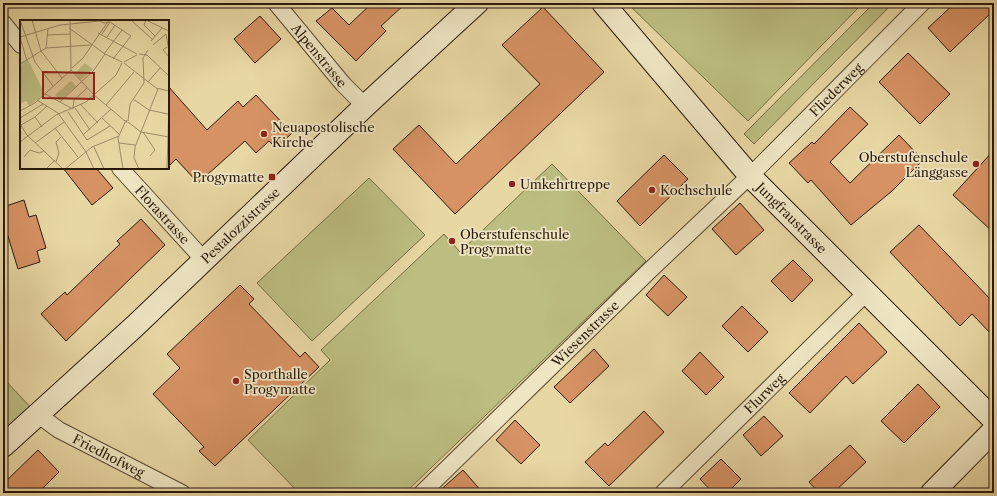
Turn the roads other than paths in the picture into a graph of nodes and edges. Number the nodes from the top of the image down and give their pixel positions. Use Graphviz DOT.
graph roads {
  1 [pos="276,3"];
  2 [pos="477,3"];
  3 [pos="603,3"];
  4 [pos="922,3"];
  5 [pos="3,23"];
  6 [pos="20,45"];
  7 [pos="365,106"];
  8 [pos="121,169"];
  9 [pos="750,176"];
  10 [pos="204,260"];
  11 [pos="866,293"];
  12 [pos="37,414"];
  13 [pos="994,420"];
  14 [pos="994,430"];
  15 [pos="3,446"];
  16 [pos="182,493"];
  17 [pos="422,493"];
  18 [pos="663,493"];
  19 [pos="932,493"];
  1 -- 7 [label="street, Alpenstrasse"];
  2 -- 7 [label="street, Pestalozzistrasse"];
  3 -- 9 [label="street, Jungfraustrasse"];
  4 -- 9 [label="street, Fliederweg"];
  5 -- 6 [label="street"];
  7 -- 10 [label="street, Pestalozzistrasse"];
  8 -- 10 [label="street, Florastrasse"];
  9 -- 11 [label="street, Jungfraustrasse"];
  9 -- 17 [label="street, Wiesenstrasse"];
  10 -- 12 [label="street, Pestalozzistrasse"];
  11 -- 13 [label="street, Jungfraustrasse"];
  11 -- 18 [label="street, Flurweg"];
  12 -- 15 [label="street, Pestalozzistrasse"];
  12 -- 16 [label="street, Friedhofweg"];
  14 -- 19 [label="street"];
}
